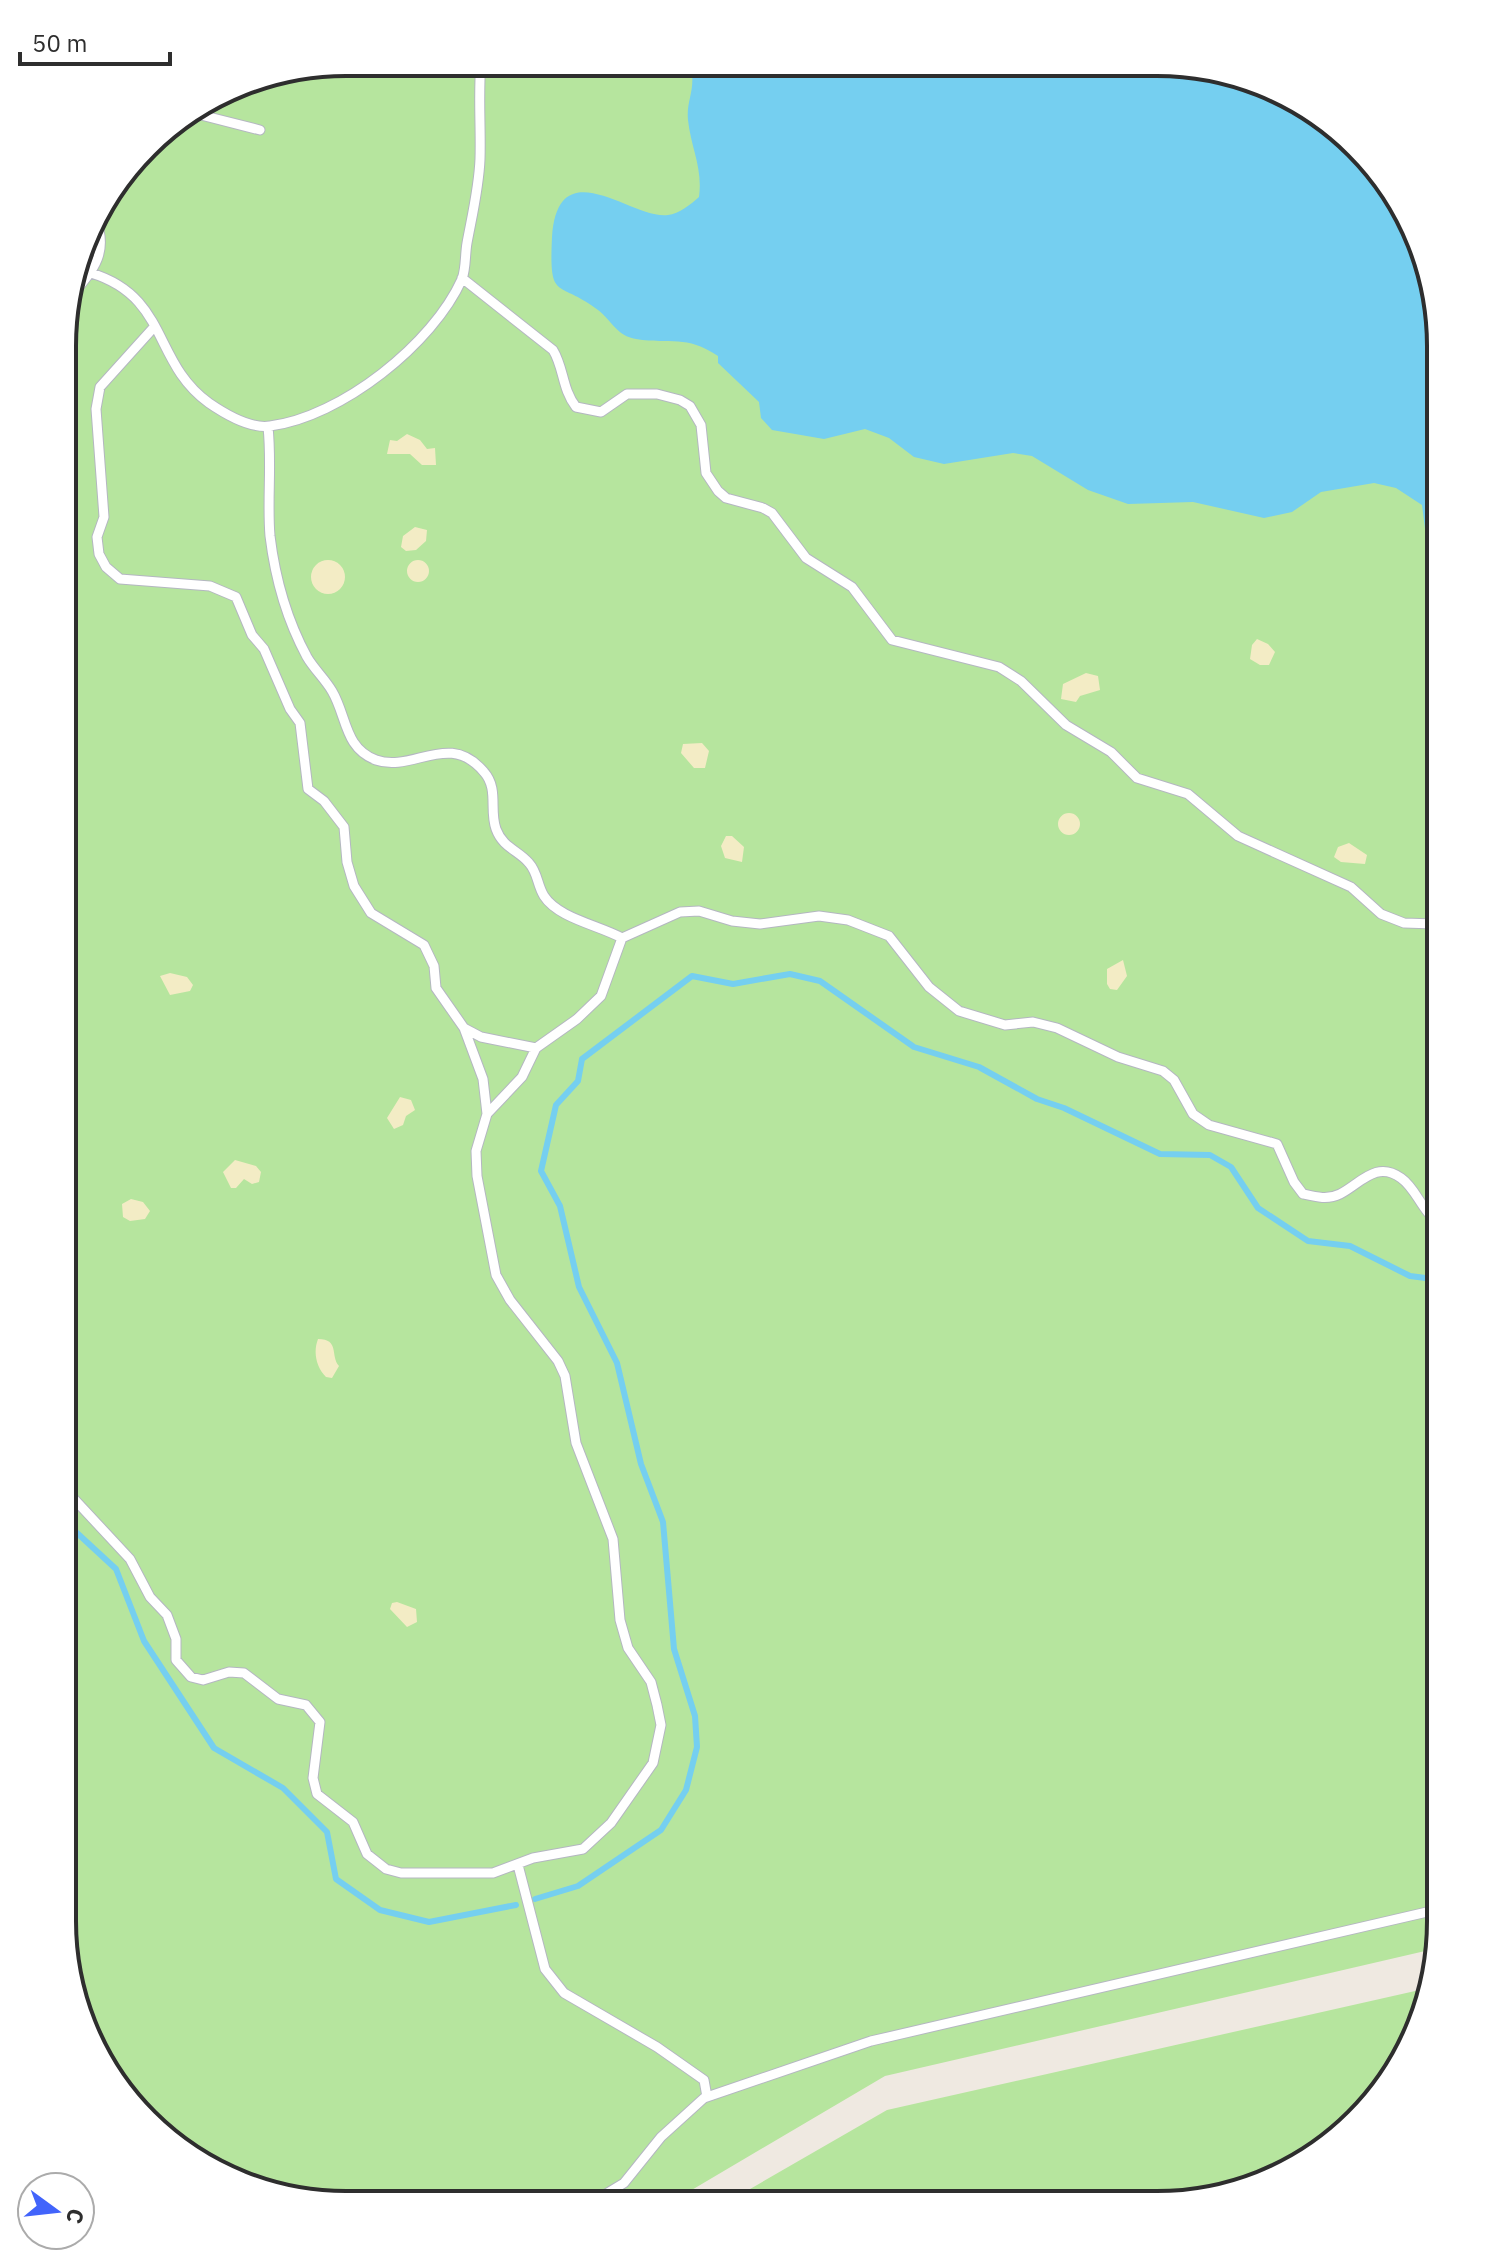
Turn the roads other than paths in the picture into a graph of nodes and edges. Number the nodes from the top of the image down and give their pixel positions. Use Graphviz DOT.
graph roads {
  1 [pos="481,77"];
  2 [pos="205,116"];
  3 [pos="260,130"];
  4 [pos="99,238"];
  5 [pos="91,273"];
  6 [pos="462,278"];
  7 [pos="83,286"];
  8 [pos="155,326"];
  9 [pos="268,427"];
  10 [pos="1427,924"];
  11 [pos="622,938"];
  12 [pos="464,1028"];
  13 [pos="536,1048"];
  14 [pos="487,1114"];
  15 [pos="1426,1211"];
  16 [pos="76,1501"];
  17 [pos="518,1865"];
  18 [pos="1426,1912"];
  19 [pos="707,2097"];
  20 [pos="611,2191"];
  1 -- 6 [label="lane"];
  2 -- 3 [label="lane"];
  4 -- 5 [label="lane"];
  5 -- 7 [label="lane"];
  5 -- 8 [label="lane"];
  6 -- 9 [label="lane"];
  6 -- 10 [label="lane"];
  8 -- 9 [label="lane"];
  8 -- 12 [label="lane"];
  9 -- 11 [label="lane"];
  11 -- 13 [label="lane"];
  11 -- 15 [label="lane"];
  12 -- 13 [label="lane"];
  12 -- 14 [label="lane"];
  13 -- 14 [label="lane"];
  14 -- 17 [label="lane"];
  16 -- 17 [label="lane"];
  17 -- 19 [label="lane"];
  18 -- 19 [label="lane"];
  19 -- 20 [label="lane"];
}
